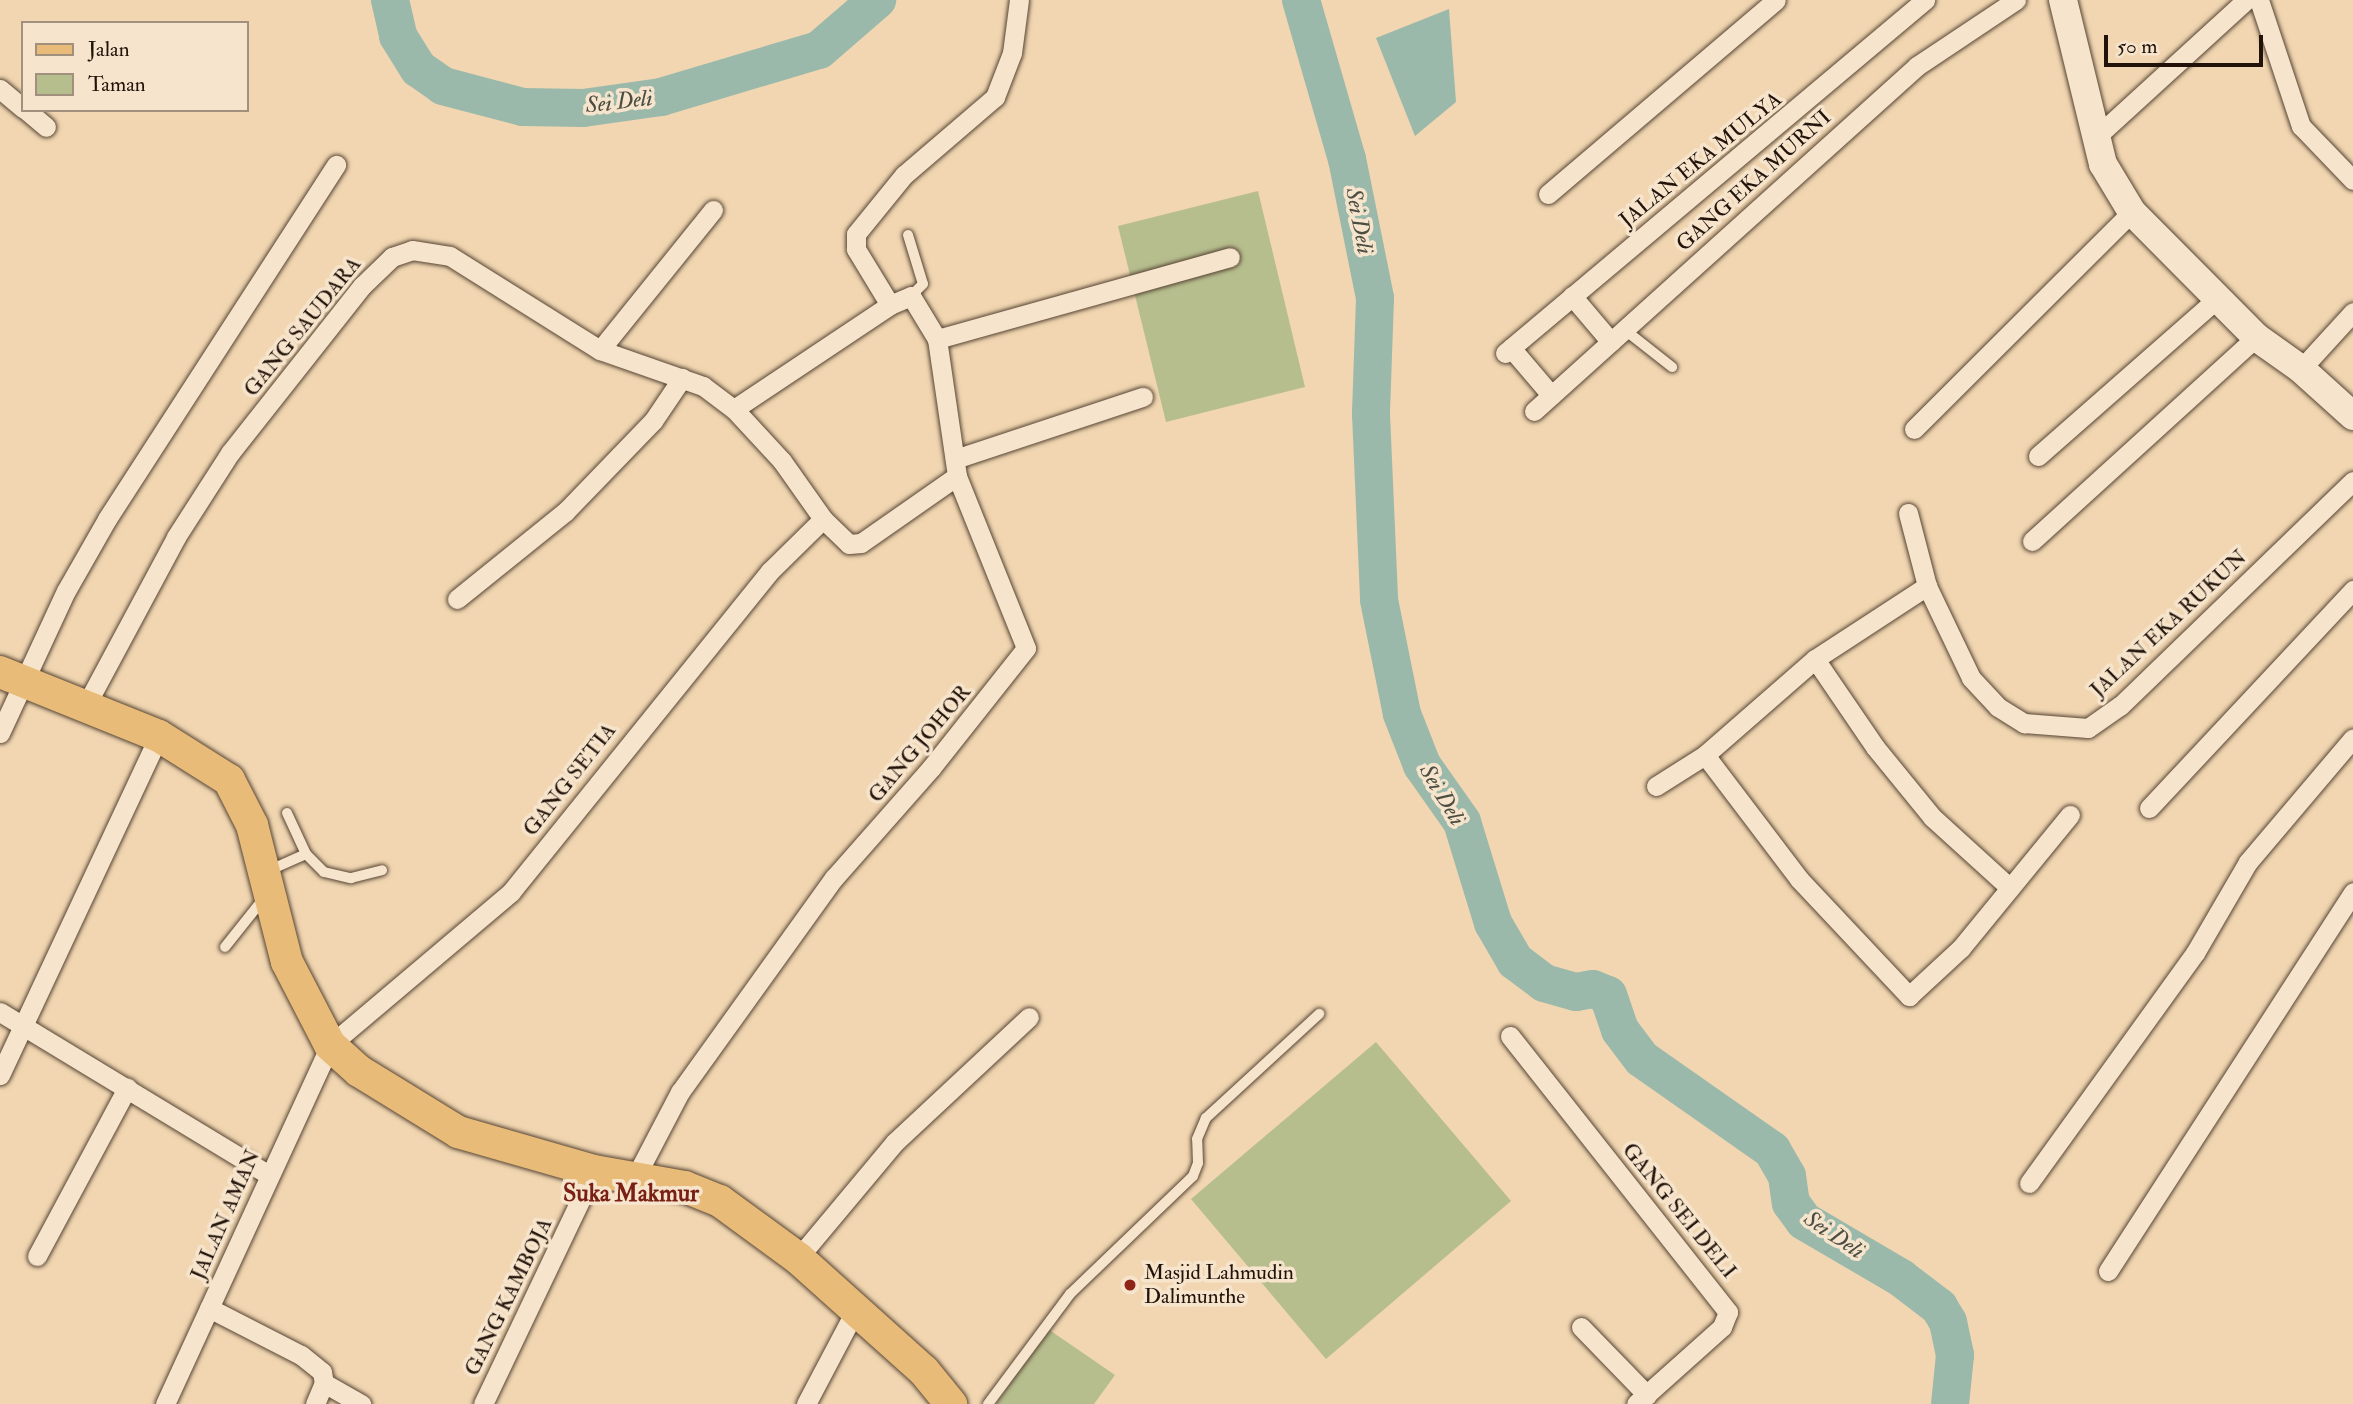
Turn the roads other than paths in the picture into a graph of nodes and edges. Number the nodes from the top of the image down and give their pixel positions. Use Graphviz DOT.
graph roads {
  1 [pos="1019,0"];
  2 [pos="1776,0"];
  3 [pos="1925,0"];
  4 [pos="2016,0"];
  5 [pos="2063,0"];
  6 [pos="2246,0"];
  7 [pos="2259,0"];
  8 [pos="0,89"];
  9 [pos="21,106"];
  10 [pos="28,112"];
  11 [pos="46,127"];
  12 [pos="2095,138"];
  13 [pos="336,165"];
  14 [pos="2353,180"];
  15 [pos="1548,194"];
  16 [pos="713,210"];
  17 [pos="2132,212"];
  18 [pos="908,235"];
  19 [pos="1230,257"];
  20 [pos="911,296"];
  21 [pos="1572,296"];
  22 [pos="2217,299"];
  23 [pos="891,304"];
  24 [pos="2353,312"];
  25 [pos="1618,336"];
  26 [pos="2256,337"];
  27 [pos="937,339"];
  28 [pos="600,350"];
  29 [pos="1672,367"];
  30 [pos="2301,369"];
  31 [pos="682,378"];
  32 [pos="1552,395"];
  33 [pos="1143,397"];
  34 [pos="734,409"];
  35 [pos="1534,411"];
  36 [pos="2353,416"];
  37 [pos="1914,429"];
  38 [pos="2038,456"];
  39 [pos="956,468"];
  40 [pos="2353,481"];
  41 [pos="1908,513"];
  42 [pos="823,519"];
  43 [pos="2032,541"];
  44 [pos="1927,586"];
  45 [pos="2353,590"];
  46 [pos="457,599"];
  47 [pos="1815,659"];
  48 [pos="11,678"];
  49 [pos="85,707"];
  50 [pos="0,733"];
  51 [pos="159,736"];
  52 [pos="2353,738"];
  53 [pos="1705,755"];
  54 [pos="1656,786"];
  55 [pos="2149,808"];
  56 [pos="287,813"];
  57 [pos="2070,815"];
  58 [pos="306,854"];
  59 [pos="382,870"];
  60 [pos="265,884"];
  61 [pos="2010,888"];
  62 [pos="2353,892"];
  63 [pos="225,947"];
  64 [pos="0,1012"];
  65 [pos="1319,1014"];
  66 [pos="1029,1017"];
  67 [pos="26,1026"];
  68 [pos="1510,1036"];
  69 [pos="330,1045"];
  70 [pos="0,1074"];
  71 [pos="127,1088"];
  72 [pos="594,1171"];
  73 [pos="268,1174"];
  74 [pos="636,1176"];
  75 [pos="2029,1183"];
  76 [pos="37,1256"];
  77 [pos="798,1258"];
  78 [pos="2108,1271"];
  79 [pos="209,1308"];
  80 [pos="855,1311"];
  81 [pos="1581,1327"];
  82 [pos="324,1383"];
  83 [pos="1642,1399"];
  84 [pos="165,1404"];
  85 [pos="315,1404"];
  86 [pos="360,1404"];
  87 [pos="483,1404"];
  88 [pos="806,1404"];
  89 [pos="951,1404"];
  90 [pos="988,1404"];
  1 -- 23 [label="street"];
  2 -- 15 [label="street"];
  3 -- 21 [label="street, JALAN EKA MULYA"];
  4 -- 25 [label="street, GANG EKA MURNI"];
  5 -- 12 [label="main road"];
  6 -- 12 [label="street"];
  7 -- 14 [label="street"];
  8 -- 9 [label="street"];
  10 -- 11 [label="street"];
  12 -- 17 [label="main road"];
  13 -- 48 [label="street"];
  16 -- 28 [label="street"];
  17 -- 22 [label="main road"];
  17 -- 37 [label="street"];
  18 -- 20 [label="lane"];
  19 -- 27 [label="street"];
  20 -- 23 [label="street"];
  20 -- 27 [label="street, GANG JOHOR"];
  21 -- 25 [label="street"];
  21 -- 32 [label="street, JALAN EKA MULYA"];
  22 -- 26 [label="main road"];
  22 -- 38 [label="street"];
  23 -- 34 [label="street"];
  24 -- 30 [label="street"];
  25 -- 29 [label="lane"];
  25 -- 32 [label="street, GANG EKA MURNI"];
  26 -- 30 [label="main road"];
  26 -- 43 [label="street"];
  27 -- 39 [label="street, GANG JOHOR"];
  28 -- 31 [label="street, GANG SAUDARA"];
  28 -- 49 [label="street, GANG SAUDARA"];
  30 -- 36 [label="main road"];
  31 -- 34 [label="street, GANG SAUDARA"];
  31 -- 46 [label="street"];
  32 -- 35 [label="street, GANG EKA MURNI"];
  33 -- 39 [label="street"];
  34 -- 42 [label="street, GANG SAUDARA"];
  39 -- 42 [label="street, GANG SAUDARA"];
  39 -- 74 [label="street, GANG JOHOR"];
  40 -- 44 [label="street, JALAN EKA RUKUN"];
  41 -- 44 [label="street, JALAN EKA RUKUN"];
  42 -- 69 [label="street, GANG SETIA"];
  44 -- 47 [label="street"];
  45 -- 55 [label="street"];
  47 -- 53 [label="street"];
  47 -- 61 [label="street"];
  48 -- 49 [label="main road"];
  48 -- 50 [label="street"];
  49 -- 51 [label="main road"];
  51 -- 60 [label="main road"];
  51 -- 67 [label="street"];
  52 -- 75 [label="street"];
  53 -- 54 [label="street"];
  53 -- 61 [label="street"];
  56 -- 58 [label="lane"];
  57 -- 61 [label="street"];
  58 -- 59 [label="lane"];
  58 -- 60 [label="lane"];
  60 -- 63 [label="lane"];
  60 -- 69 [label="main road"];
  62 -- 78 [label="street"];
  64 -- 67 [label="street"];
  65 -- 90 [label="lane"];
  66 -- 77 [label="street"];
  67 -- 70 [label="street"];
  67 -- 71 [label="street"];
  68 -- 83 [label="street, GANG SEI DELI"];
  69 -- 72 [label="main road"];
  69 -- 73 [label="street, JALAN AMAN"];
  71 -- 73 [label="street"];
  71 -- 76 [label="street"];
  72 -- 74 [label="main road"];
  72 -- 87 [label="street, GANG KAMBOJA"];
  73 -- 79 [label="street, JALAN AMAN"];
  74 -- 77 [label="main road"];
  77 -- 80 [label="main road"];
  79 -- 82 [label="street"];
  79 -- 84 [label="street, JALAN AMAN"];
  80 -- 88 [label="street"];
  80 -- 89 [label="main road"];
  81 -- 83 [label="street"];
  82 -- 85 [label="street"];
  82 -- 86 [label="street"];
}
